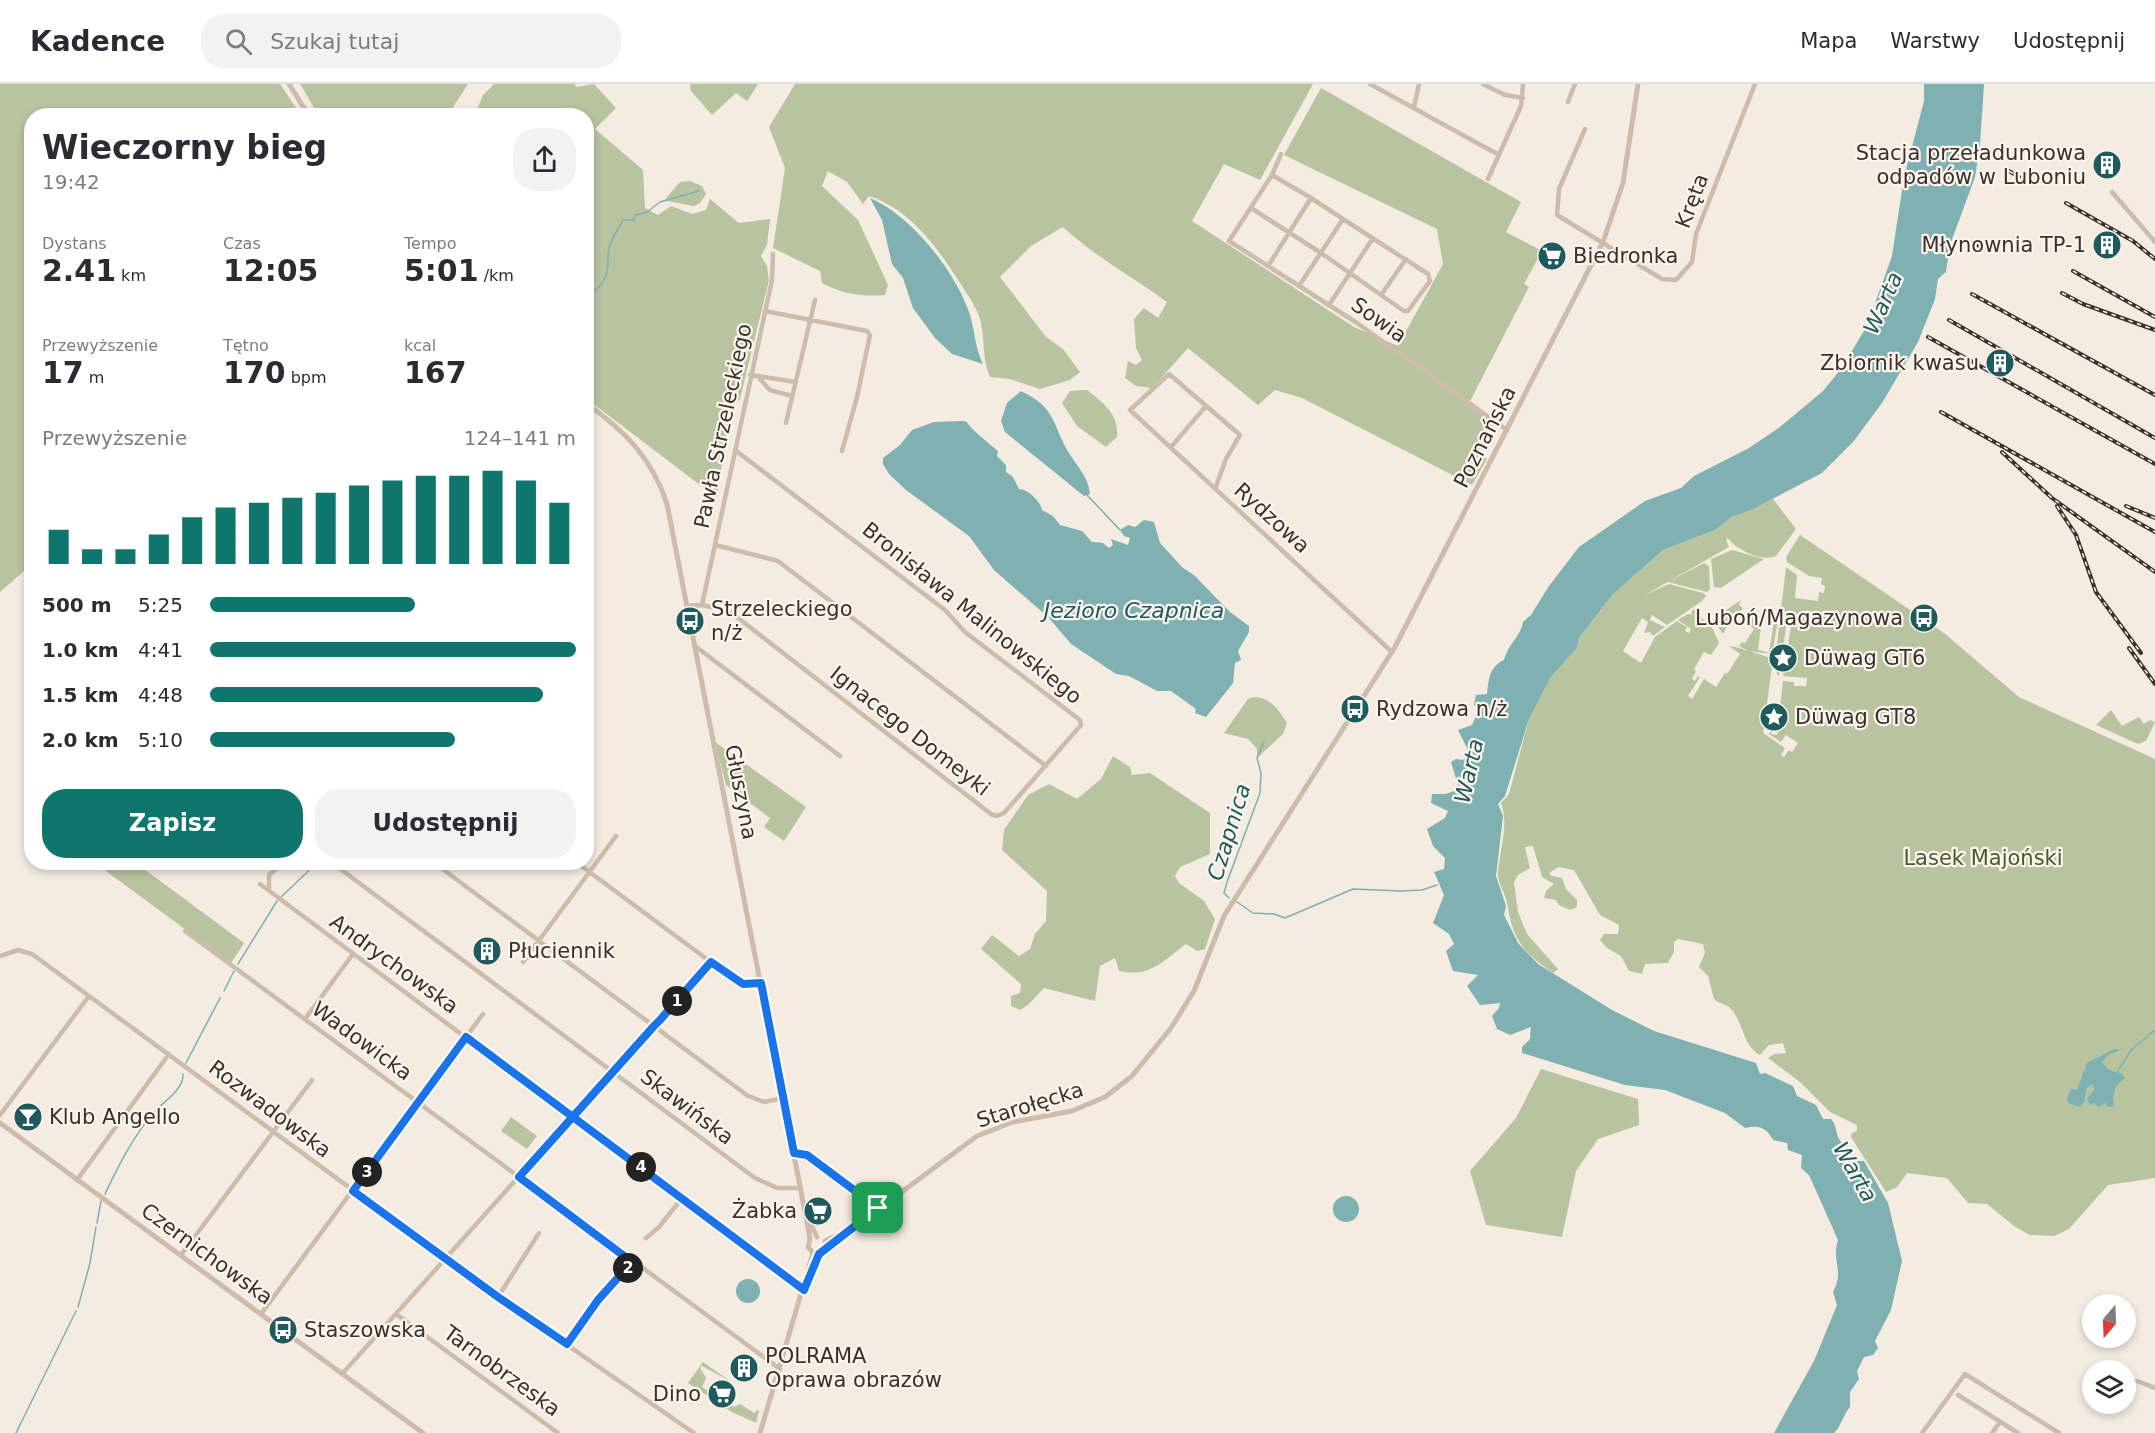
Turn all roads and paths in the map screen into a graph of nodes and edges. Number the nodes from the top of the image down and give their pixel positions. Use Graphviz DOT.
graph roads {
  1 [pos="289,84"];
  2 [pos="1370,84"];
  3 [pos="1419,84"];
  4 [pos="1483,84"];
  5 [pos="1523,84"];
  6 [pos="1575,84"];
  7 [pos="1638,84"];
  8 [pos="1755,84"];
  9 [pos="1522,98"];
  10 [pos="1568,102"];
  11 [pos="1414,107"];
  12 [pos="304,108"];
  13 [pos="1585,129"];
  14 [pos="1281,154"];
  15 [pos="1499,154"];
  16 [pos="1272,175"];
  17 [pos="1488,179"];
  18 [pos="2112,192"];
  19 [pos="1311,198"];
  20 [pos="1251,208"];
  21 [pos="1343,219"];
  22 [pos="1289,232"];
  23 [pos="1373,238"];
  24 [pos="1603,242"];
  25 [pos="2155,242"];
  26 [pos="1321,253"];
  27 [pos="773,254"];
  28 [pos="1406,259"];
  29 [pos="1268,266"];
  30 [pos="1350,273"];
  31 [pos="1299,286"];
  32 [pos="1381,295"];
  33 [pos="815,300"];
  34 [pos="1329,305"];
  35 [pos="765,311"];
  36 [pos="810,321"];
  37 [pos="750,375"];
  38 [pos="758,377"];
  39 [pos="796,382"];
  40 [pos="792,396"];
  41 [pos="1206,406"];
  42 [pos="594,409"];
  43 [pos="786,423"];
  44 [pos="1507,430"];
  45 [pos="1171,447"];
  46 [pos="735,450"];
  47 [pos="842,451"];
  48 [pos="1215,489"];
  49 [pos="715,545"];
  50 [pos="702,604"];
  51 [pos="687,606"];
  52 [pos="695,646"];
  53 [pos="1393,649"];
  54 [pos="840,756"];
  55 [pos="1046,766"];
  56 [pos="991,814"];
  57 [pos="616,836"];
  58 [pos="594,865"];
  59 [pos="275,870"];
  60 [pos="342,870"];
  61 [pos="444,870"];
  62 [pos="586,870"];
  63 [pos="589,872"];
  64 [pos="260,884"];
  65 [pos="269,891"];
  66 [pos="185,931"];
  67 [pos="538,941"];
  68 [pos="353,954"];
  69 [pos="0,956"];
  70 [pos="523,962"];
  71 [pos="711,962"];
  72 [pos="761,983"];
  73 [pos="89,996"];
  74 [pos="483,1014"];
  75 [pos="304,1019"];
  76 [pos="654,1026"];
  77 [pos="466,1037"];
  78 [pos="169,1054"];
  79 [pos="613,1072"];
  80 [pos="312,1080"];
  81 [pos="783,1098"];
  82 [pos="417,1102"];
  83 [pos="0,1115"];
  84 [pos="573,1116"];
  85 [pos="0,1123"];
  86 [pos="273,1132"];
  87 [pos="794,1153"];
  88 [pos="519,1177"];
  89 [pos="77,1180"];
  90 [pos="801,1188"];
  91 [pos="353,1191"];
  92 [pos="682,1198"];
  93 [pos="878,1208"];
  94 [pos="849,1230"];
  95 [pos="538,1233"];
  96 [pos="646,1238"];
  97 [pos="814,1238"];
  98 [pos="825,1241"];
  99 [pos="825,1249"];
  100 [pos="816,1254"];
  101 [pos="181,1255"];
  102 [pos="446,1258"];
  103 [pos="632,1262"];
  104 [pos="804,1290"];
  105 [pos="498,1297"];
  106 [pos="261,1314"];
  107 [pos="396,1314"];
  108 [pos="567,1344"];
  109 [pos="780,1369"];
  110 [pos="342,1374"];
  111 [pos="2137,1381"];
  112 [pos="2155,1388"];
  113 [pos="1958,1395"];
  114 [pos="2000,1422"];
  115 [pos="423,1433"];
  116 [pos="558,1433"];
  117 [pos="694,1433"];
  118 [pos="760,1433"];
  119 [pos="1922,1433"];
  120 [pos="1992,1433"];
  121 [pos="2018,1433"];
  122 [pos="2059,1433"];
  1 -- 12 [label="street"];
  2 -- 11 [label="street"];
  3 -- 11 [label="street"];
  4 -- 9 [label="street"];
  5 -- 9 [label="street"];
  6 -- 10 [label="street"];
  7 -- 24 [label="street, Poznańska"];
  8 -- 24 [label="street, Kręta"];
  9 -- 15 [label="street"];
  11 -- 15 [label="street"];
  13 -- 24 [label="street"];
  14 -- 16 [label="street"];
  15 -- 17 [label="street"];
  16 -- 19 [label="street"];
  16 -- 20 [label="street"];
  18 -- 25 [label="street"];
  19 -- 21 [label="street"];
  19 -- 22 [label="street"];
  20 -- 22 [label="street"];
  20 -- 29 [label="street, Sowia"];
  21 -- 23 [label="street"];
  21 -- 26 [label="street"];
  22 -- 26 [label="street"];
  22 -- 29 [label="street"];
  23 -- 28 [label="street"];
  23 -- 30 [label="street"];
  24 -- 44 [label="street, Poznańska"];
  26 -- 30 [label="street"];
  26 -- 31 [label="street"];
  27 -- 35 [label="street, Pawła Strzeleckiego"];
  28 -- 32 [label="street"];
  28 -- 32 [label="street"];
  29 -- 31 [label="street, Sowia"];
  30 -- 32 [label="street"];
  30 -- 34 [label="street"];
  31 -- 34 [label="street, Sowia"];
  33 -- 36 [label="street"];
  34 -- 44 [label="street, Sowia"];
  35 -- 36 [label="street"];
  35 -- 37 [label="street, Pawła Strzeleckiego"];
  36 -- 39 [label="street"];
  36 -- 47 [label="street"];
  37 -- 38 [label="street"];
  37 -- 46 [label="street, Pawła Strzeleckiego"];
  38 -- 39 [label="street"];
  38 -- 40 [label="street"];
  39 -- 40 [label="street"];
  40 -- 43 [label="street"];
  41 -- 45 [label="street"];
  41 -- 45 [label="street, Rydzowa"];
  41 -- 48 [label="street"];
  42 -- 51 [label="street, Głuszyna"];
  44 -- 53 [label="street, Poznańska"];
  45 -- 48 [label="street, Rydzowa"];
  46 -- 49 [label="street, Pawła Strzeleckiego"];
  46 -- 55 [label="street, Bronisława Malinowskiego"];
  48 -- 53 [label="street, Rydzowa"];
  49 -- 50 [label="street, Pawła Strzeleckiego"];
  49 -- 55 [label="street"];
  50 -- 51 [label="street, Ignacego Domeyki"];
  50 -- 56 [label="street, Ignacego Domeyki"];
  51 -- 52 [label="street, Głuszyna"];
  52 -- 54 [label="street"];
  52 -- 72 [label="street, Głuszyna"];
  53 -- 93 [label="street, Starołęcka"];
  55 -- 56 [label="street, Bronisława Malinowskiego"];
  57 -- 58 [label="street"];
  59 -- 65 [label="street"];
  60 -- 79 [label="street, Skawińska"];
  61 -- 67 [label="street"];
  62 -- 63 [label="street"];
  63 -- 67 [label="street"];
  63 -- 71 [label="street"];
  64 -- 65 [label="street, Andrychowska"];
  65 -- 68 [label="street, Andrychowska"];
  66 -- 75 [label="street, Wadowicka"];
  67 -- 70 [label="street"];
  67 -- 76 [label="street"];
  68 -- 75 [label="street"];
  68 -- 77 [label="street, Andrychowska"];
  69 -- 73 [label="street, Rozwadowska"];
  71 -- 72 [label="street"];
  71 -- 76 [label="street"];
  72 -- 81 [label="street, Głuszyna"];
  73 -- 78 [label="street, Rozwadowska"];
  73 -- 83 [label="street"];
  74 -- 77 [label="street"];
  75 -- 82 [label="street, Wadowicka"];
  76 -- 79 [label="street"];
  76 -- 81 [label="street"];
  77 -- 82 [label="street"];
  77 -- 84 [label="street, Andrychowska"];
  78 -- 86 [label="street, Rozwadowska"];
  78 -- 89 [label="street"];
  79 -- 84 [label="street"];
  79 -- 90 [label="street, Skawińska"];
  80 -- 86 [label="street"];
  81 -- 87 [label="street, Głuszyna"];
  82 -- 88 [label="street, Wadowicka"];
  82 -- 91 [label="street"];
  84 -- 88 [label="street"];
  84 -- 92 [label="street, Andrychowska"];
  85 -- 89 [label="street, Czernichowska"];
  86 -- 91 [label="street, Rozwadowska"];
  86 -- 101 [label="street"];
  87 -- 90 [label="street, Głuszyna"];
  87 -- 93 [label="street"];
  88 -- 102 [label="street"];
  88 -- 103 [label="street, Wadowicka"];
  89 -- 101 [label="street, Czernichowska"];
  90 -- 97 [label="street, Głuszyna"];
  91 -- 102 [label="street, Rozwadowska"];
  91 -- 106 [label="street"];
  92 -- 96 [label="street"];
  92 -- 104 [label="street, Andrychowska"];
  93 -- 94 [label="street, Starołęcka"];
  94 -- 98 [label="street, Starołęcka"];
  94 -- 99 [label="street, Starołęcka"];
  95 -- 105 [label="street"];
  97 -- 98 [label="street"];
  97 -- 100 [label="street, Głuszyna"];
  98 -- 99 [label="street"];
  99 -- 100 [label="street, Starołęcka"];
  100 -- 104 [label="street"];
  101 -- 106 [label="street, Czernichowska"];
  102 -- 105 [label="street, Rozwadowska"];
  102 -- 107 [label="street"];
  103 -- 108 [label="street"];
  103 -- 109 [label="street, Wadowicka"];
  104 -- 109 [label="street"];
  105 -- 108 [label="street, Rozwadowska"];
  106 -- 110 [label="street, Czernichowska"];
  107 -- 110 [label="street"];
  107 -- 116 [label="street, Tarnobrzeska"];
  108 -- 117 [label="street, Rozwadowska"];
  109 -- 118 [label="street"];
  110 -- 115 [label="street, Czernichowska"];
  111 -- 112 [label="street"];
  113 -- 114 [label="street"];
  114 -- 120 [label="street"];
  114 -- 121 [label="street"];
  119 -- 122 [label="street"];
}
